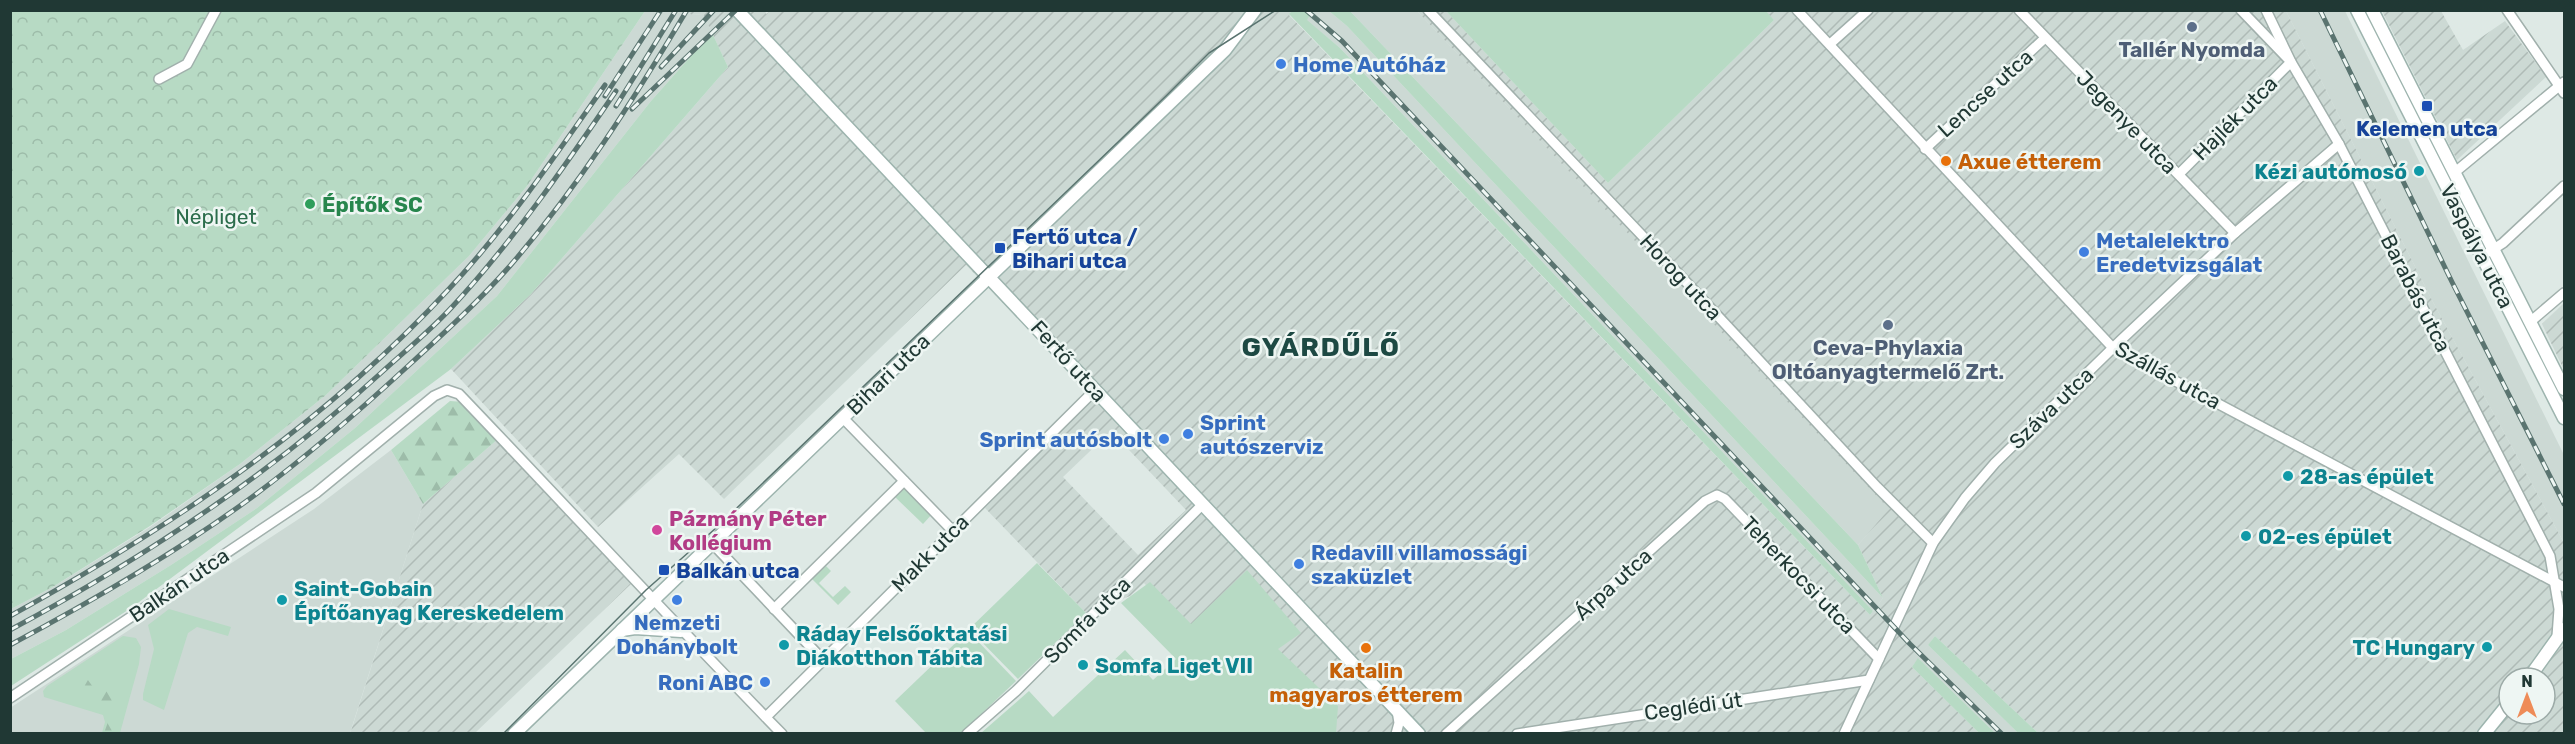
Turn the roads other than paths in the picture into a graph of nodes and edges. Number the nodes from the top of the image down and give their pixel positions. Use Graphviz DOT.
graph roads {
  1 [pos="216,10"];
  2 [pos="1255,10"];
  3 [pos="1428,10"];
  4 [pos="1797,10"];
  5 [pos="1868,10"];
  6 [pos="2019,10"];
  7 [pos="2241,10"];
  8 [pos="2260,10"];
  9 [pos="2266,10"];
  10 [pos="2357,10"];
  11 [pos="2372,10"];
  12 [pos="2507,10"];
  13 [pos="739,13"];
  14 [pos="2250,20"];
  15 [pos="2045,38"];
  16 [pos="1830,44"];
  17 [pos="2291,62"];
  18 [pos="159,79"];
  19 [pos="2563,88"];
  20 [pos="2339,144"];
  21 [pos="1925,148"];
  22 [pos="2454,173"];
  23 [pos="2179,174"];
  24 [pos="2443,179"];
  25 [pos="2565,186"];
  26 [pos="2235,233"];
  27 [pos="2494,250"];
  28 [pos="2482,257"];
  29 [pos="990,277"];
  30 [pos="2565,292"];
  31 [pos="2530,322"];
  32 [pos="2520,331"];
  33 [pos="2113,348"];
  34 [pos="2565,389"];
  35 [pos="1095,390"];
  36 [pos="842,417"];
  37 [pos="2565,418"];
  38 [pos="904,481"];
  39 [pos="1717,495"];
  40 [pos="1203,504"];
  41 [pos="953,531"];
  42 [pos="712,543"];
  43 [pos="1933,543"];
  44 [pos="2554,581"];
  45 [pos="2565,587"];
  46 [pos="654,599"];
  47 [pos="774,609"];
  48 [pos="2562,611"];
  49 [pos="621,630"];
  50 [pos="681,630"];
  51 [pos="2561,634"];
  52 [pos="1879,659"];
  53 [pos="823,660"];
  54 [pos="2538,666"];
  55 [pos="1869,680"];
  56 [pos="10,699"];
  57 [pos="1397,707"];
  58 [pos="766,717"];
  59 [pos="2497,718"];
  60 [pos="514,734"];
  61 [pos="782,734"];
  62 [pos="967,734"];
  63 [pos="1396,734"];
  64 [pos="1419,734"];
  65 [pos="1446,734"];
  66 [pos="1517,734"];
  67 [pos="1844,734"];
  68 [pos="2484,734"];
  1 -- 18 [label="street"];
  2 -- 29 [label="street, Bihari utca"];
  3 -- 43 [label="street, Horog utca"];
  4 -- 16 [label="street, Szállás utca"];
  5 -- 16 [label="street"];
  6 -- 15 [label="street, Jegenye utca"];
  7 -- 14 [label="street"];
  8 -- 14 [label="street"];
  9 -- 17 [label="street, Barabás utca"];
  10 -- 24 [label="street, Vaspálya utca"];
  11 -- 22 [label="street, Vaspálya utca"];
  12 -- 19 [label="street"];
  13 -- 29 [label="street, Fertő utca"];
  14 -- 17 [label="street"];
  15 -- 21 [label="street, Lencse utca"];
  15 -- 23 [label="street, Jegenye utca"];
  16 -- 21 [label="street, Szállás utca"];
  17 -- 20 [label="street, Barabás utca"];
  17 -- 23 [label="street, Hajlék utca"];
  19 -- 22 [label="street"];
  20 -- 26 [label="street, Száva utca"];
  20 -- 44 [label="street, Barabás utca"];
  21 -- 33 [label="street, Szállás utca"];
  22 -- 24 [label="street"];
  22 -- 27 [label="street, Vaspálya utca"];
  23 -- 26 [label="street, Jegenye utca"];
  24 -- 28 [label="street, Vaspálya utca"];
  25 -- 27 [label="street"];
  26 -- 33 [label="street, Száva utca"];
  27 -- 28 [label="street"];
  27 -- 31 [label="street, Vaspálya utca"];
  28 -- 32 [label="street, Vaspálya utca"];
  29 -- 35 [label="street, Fertő utca"];
  29 -- 36 [label="street, Bihari utca"];
  30 -- 31 [label="street"];
  31 -- 32 [label="street"];
  31 -- 34 [label="street, Vaspálya utca"];
  32 -- 37 [label="street, Vaspálya utca"];
  33 -- 43 [label="street, Száva utca"];
  33 -- 44 [label="street, Szállás utca"];
  35 -- 40 [label="street, Fertő utca"];
  35 -- 41 [label="street, Makk utca"];
  36 -- 38 [label="street"];
  36 -- 42 [label="street, Bihari utca"];
  38 -- 41 [label="street"];
  38 -- 47 [label="street"];
  39 -- 52 [label="street, Teherkocsi utca"];
  39 -- 65 [label="street, Árpa utca"];
  40 -- 57 [label="street, Fertő utca"];
  40 -- 62 [label="street, Somfa utca"];
  41 -- 53 [label="street, Makk utca"];
  42 -- 46 [label="street, Bihari utca"];
  42 -- 47 [label="street"];
  43 -- 52 [label="street, Száva utca"];
  44 -- 45 [label="street, Szállás utca"];
  44 -- 48 [label="street, Barabás utca"];
  46 -- 49 [label="street, Bihari utca"];
  46 -- 50 [label="street, Balkán utca"];
  46 -- 56 [label="street, Balkán utca"];
  47 -- 53 [label="street"];
  48 -- 51 [label="street, Barabás utca"];
  49 -- 50 [label="street"];
  49 -- 60 [label="street, Bihari utca"];
  50 -- 58 [label="street, Balkán utca"];
  51 -- 54 [label="street"];
  52 -- 55 [label="street, Száva utca"];
  53 -- 58 [label="street, Makk utca"];
  55 -- 66 [label="street, Ceglédi út"];
  55 -- 67 [label="street, Száva utca"];
  57 -- 63 [label="street"];
  57 -- 64 [label="street, Fertő utca"];
  58 -- 61 [label="street, Balkán utca"];
  59 -- 68 [label="street"];
}
